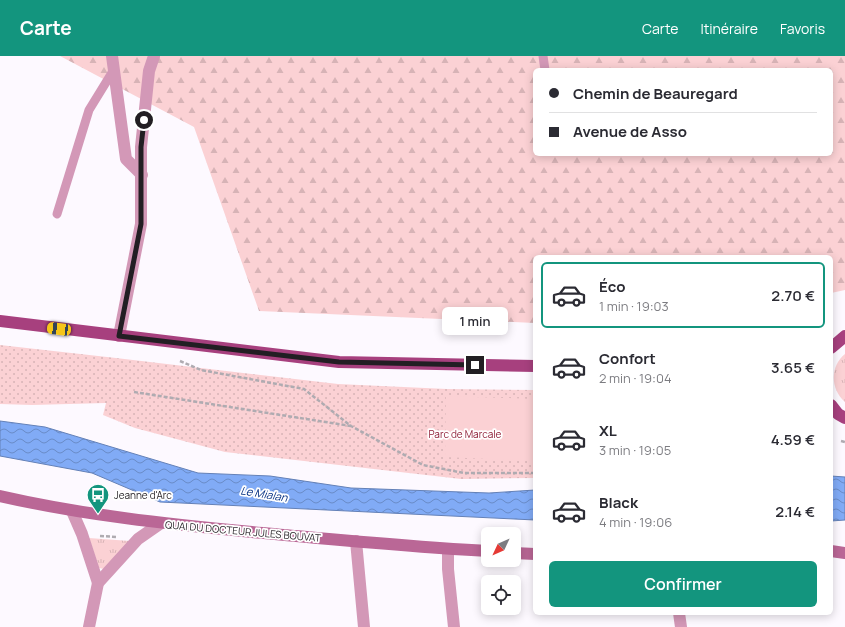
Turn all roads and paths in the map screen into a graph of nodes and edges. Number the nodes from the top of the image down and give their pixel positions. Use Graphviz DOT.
graph roads {
  1 [pos="112,56"];
  2 [pos="154,56"];
  3 [pos="542,56"];
  4 [pos="545,68"];
  5 [pos="113,71"];
  6 [pos="142,175"];
  7 [pos="57,214"];
  8 [pos="0,322"];
  9 [pos="119,336"];
  10 [pos="845,336"];
  11 [pos="833,346"];
  12 [pos="174,359"];
  13 [pos="533,366"];
  14 [pos="134,392"];
  15 [pos="833,408"];
  16 [pos="845,418"];
  17 [pos="351,426"];
  18 [pos="841,441"];
  19 [pos="845,442"];
  20 [pos="533,473"];
  21 [pos="0,496"];
  22 [pos="72,511"];
  23 [pos="161,523"];
  24 [pos="82,534"];
  25 [pos="138,539"];
  26 [pos="356,542"];
  27 [pos="448,549"];
  28 [pos="481,551"];
  29 [pos="833,551"];
  30 [pos="845,552"];
  31 [pos="521,553"];
  32 [pos="533,554"];
  33 [pos="98,583"];
  34 [pos="680,615"];
  35 [pos="88,627"];
  36 [pos="364,627"];
  37 [pos="454,627"];
  38 [pos="681,627"];
  1 -- 5 [label="street"];
  2 -- 6 [label="street"];
  3 -- 4 [label="lane"];
  5 -- 6 [label="street"];
  5 -- 7 [label="lane"];
  6 -- 9 [label="street"];
  8 -- 9 [label="main road"];
  9 -- 13 [label="main road"];
  10 -- 11 [label="main road"];
  12 -- 17 [label="path"];
  14 -- 17 [label="path"];
  15 -- 16 [label="main road"];
  17 -- 20 [label="path"];
  18 -- 19 [label="path"];
  21 -- 22 [label="street, QUAI DU DOCTEUR JULES BOUVAT"];
  22 -- 23 [label="street, QUAI DU DOCTEUR JULES BOUVAT"];
  22 -- 24 [label="street"];
  23 -- 25 [label="street"];
  23 -- 26 [label="street, QUAI DU DOCTEUR JULES BOUVAT"];
  24 -- 25 [label="path"];
  24 -- 33 [label="street"];
  25 -- 33 [label="street"];
  26 -- 27 [label="street, QUAI DU DOCTEUR JULES BOUVAT"];
  26 -- 36 [label="street"];
  27 -- 28 [label="street, QUAI DU DOCTEUR JULES BOUVAT"];
  27 -- 37 [label="street"];
  29 -- 30 [label="street"];
  31 -- 32 [label="street"];
  33 -- 35 [label="street"];
  34 -- 38 [label="street"];
}
